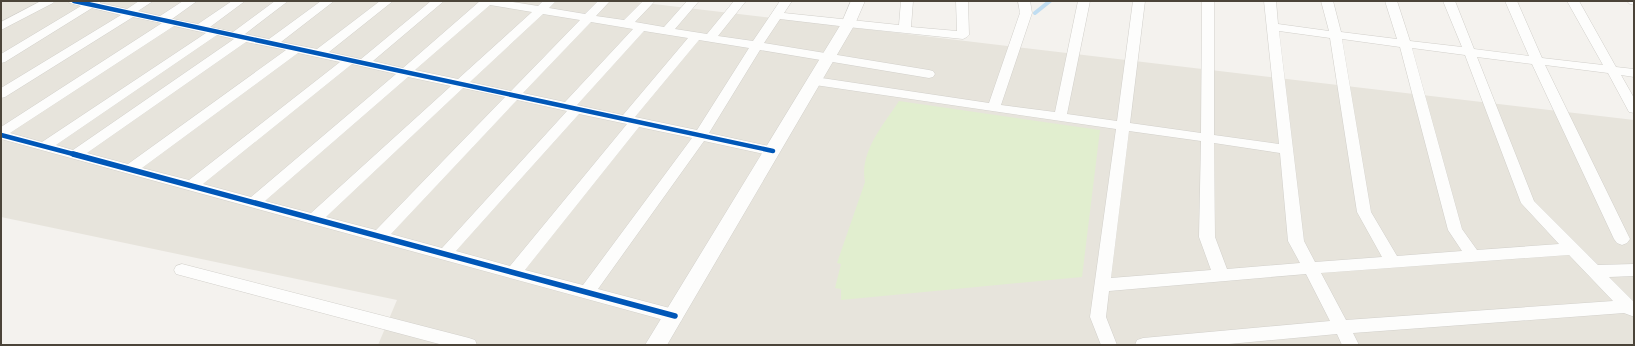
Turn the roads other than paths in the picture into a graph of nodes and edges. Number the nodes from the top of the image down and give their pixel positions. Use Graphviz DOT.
graph roads {
  1 [pos="49,1"];
  2 [pos="74,1"];
  3 [pos="147,1"];
  4 [pos="191,1"];
  5 [pos="239,1"];
  6 [pos="282,1"];
  7 [pos="328,1"];
  8 [pos="387,1"];
  9 [pos="438,1"];
  10 [pos="487,1"];
  11 [pos="550,1"];
  12 [pos="604,1"];
  13 [pos="649,1"];
  14 [pos="693,1"];
  15 [pos="740,1"];
  16 [pos="786,1"];
  17 [pos="858,1"];
  18 [pos="907,1"];
  19 [pos="962,1"];
  20 [pos="1024,1"];
  21 [pos="1084,1"];
  22 [pos="1139,1"];
  23 [pos="1208,1"];
  24 [pos="1270,1"];
  25 [pos="1327,1"];
  26 [pos="1391,1"];
  27 [pos="1449,1"];
  28 [pos="1511,1"];
  29 [pos="1573,1"];
  30 [pos="94,3"];
  31 [pos="510,3"];
  32 [pos="539,10"];
  33 [pos="130,13"];
  34 [pos="776,15"];
  35 [pos="587,18"];
  36 [pos="167,21"];
  37 [pos="627,24"];
  38 [pos="848,24"];
  39 [pos="1,27"];
  40 [pos="640,27"];
  41 [pos="1273,27"];
  42 [pos="200,28"];
  43 [pos="905,29"];
  44 [pos="216,31"];
  45 [pos="667,31"];
  46 [pos="696,36"];
  47 [pos="1336,36"];
  48 [pos="240,37"];
  49 [pos="710,38"];
  50 [pos="272,43"];
  51 [pos="1405,45"];
  52 [pos="756,46"];
  53 [pos="296,49"];
  54 [pos="1470,53"];
  55 [pos="319,54"];
  56 [pos="828,58"];
  57 [pos="1,59"];
  58 [pos="1537,61"];
  59 [pos="357,62"];
  60 [pos="1612,70"];
  61 [pos="405,72"];
  62 [pos="1634,73"];
  63 [pos="930,74"];
  64 [pos="815,81"];
  65 [pos="460,84"];
  66 [pos="1,94"];
  67 [pos="513,95"];
  68 [pos="572,108"];
  69 [pos="994,108"];
  70 [pos="1634,109"];
  71 [pos="1060,118"];
  72 [pos="631,121"];
  73 [pos="1123,126"];
  74 [pos="1,134"];
  75 [pos="700,136"];
  76 [pos="1209,138"];
  77 [pos="44,147"];
  78 [pos="1285,149"];
  79 [pos="773,151"];
  80 [pos="75,155"];
  81 [pos="130,170"];
  82 [pos="191,186"];
  83 [pos="253,203"];
  84 [pos="314,219"];
  85 [pos="379,237"];
  86 [pos="1622,239"];
  87 [pos="1572,249"];
  88 [pos="444,254"];
  89 [pos="1473,256"];
  90 [pos="1393,262"];
  91 [pos="1308,268"];
  92 [pos="182,270"];
  93 [pos="1634,270"];
  94 [pos="1594,271"];
  95 [pos="513,273"];
  96 [pos="1221,275"];
  97 [pos="1102,285"];
  98 [pos="586,293"];
  99 [pos="1631,309"];
  100 [pos="674,316"];
  101 [pos="1341,327"];
  102 [pos="463,344"];
  103 [pos="656,345"];
  104 [pos="1109,345"];
  105 [pos="1143,345"];
  106 [pos="1351,345"];
  1 -- 39 [label="street"];
  2 -- 30 [label="street"];
  3 -- 33 [label="street"];
  4 -- 36 [label="street"];
  5 -- 42 [label="street"];
  6 -- 48 [label="street"];
  7 -- 50 [label="street"];
  8 -- 55 [label="street"];
  9 -- 59 [label="street"];
  10 -- 31 [label="street"];
  10 -- 61 [label="street"];
  11 -- 32 [label="street"];
  12 -- 35 [label="street"];
  13 -- 37 [label="street"];
  14 -- 45 [label="street"];
  15 -- 49 [label="street"];
  16 -- 34 [label="street"];
  17 -- 38 [label="street"];
  18 -- 43 [label="street"];
  19 -- 43 [label="street"];
  20 -- 69 [label="street"];
  21 -- 71 [label="street"];
  22 -- 73 [label="street"];
  23 -- 76 [label="street"];
  24 -- 41 [label="street"];
  25 -- 47 [label="street"];
  26 -- 51 [label="street"];
  27 -- 54 [label="street"];
  28 -- 58 [label="street"];
  29 -- 60 [label="street"];
  30 -- 33 [label="street"];
  30 -- 57 [label="street"];
  31 -- 32 [label="street"];
  32 -- 35 [label="street"];
  32 -- 65 [label="street"];
  33 -- 36 [label="street"];
  33 -- 66 [label="street"];
  34 -- 38 [label="street"];
  34 -- 52 [label="street"];
  35 -- 37 [label="street"];
  35 -- 67 [label="street"];
  36 -- 42 [label="street"];
  36 -- 74 [label="street"];
  37 -- 40 [label="street"];
  38 -- 43 [label="street"];
  38 -- 56 [label="street"];
  40 -- 45 [label="street"];
  40 -- 68 [label="street"];
  41 -- 47 [label="street"];
  41 -- 78 [label="street"];
  42 -- 44 [label="street"];
  44 -- 48 [label="street"];
  44 -- 77 [label="street"];
  45 -- 46 [label="street"];
  46 -- 49 [label="street"];
  46 -- 72 [label="street"];
  47 -- 51 [label="street"];
  47 -- 90 [label="street"];
  48 -- 50 [label="street"];
  48 -- 80 [label="street"];
  49 -- 52 [label="street"];
  50 -- 53 [label="street"];
  51 -- 54 [label="street"];
  51 -- 89 [label="street"];
  52 -- 56 [label="street"];
  52 -- 75 [label="street"];
  53 -- 55 [label="street"];
  53 -- 81 [label="street"];
  54 -- 58 [label="street"];
  54 -- 87 [label="street"];
  55 -- 59 [label="street"];
  56 -- 63 [label="street"];
  56 -- 64 [label="street"];
  58 -- 60 [label="street"];
  58 -- 86 [label="street"];
  59 -- 61 [label="street"];
  59 -- 82 [label="street"];
  60 -- 62 [label="street"];
  60 -- 70 [label="street"];
  61 -- 65 [label="street"];
  61 -- 83 [label="street"];
  64 -- 69 [label="street"];
  64 -- 79 [label="street"];
  65 -- 67 [label="street"];
  65 -- 84 [label="street"];
  67 -- 68 [label="street"];
  67 -- 85 [label="street"];
  68 -- 72 [label="street"];
  68 -- 88 [label="street"];
  69 -- 71 [label="street"];
  71 -- 73 [label="street"];
  72 -- 75 [label="street"];
  72 -- 95 [label="street"];
  73 -- 76 [label="street"];
  73 -- 97 [label="street"];
  74 -- 77 [label="street"];
  75 -- 79 [label="street"];
  75 -- 98 [label="street"];
  76 -- 78 [label="street"];
  76 -- 96 [label="street"];
  77 -- 80 [label="street"];
  78 -- 91 [label="street"];
  79 -- 100 [label="street"];
  80 -- 81 [label="street"];
  81 -- 82 [label="street"];
  82 -- 83 [label="street"];
  83 -- 84 [label="street"];
  84 -- 85 [label="street"];
  85 -- 88 [label="street"];
  87 -- 89 [label="street"];
  87 -- 94 [label="street"];
  88 -- 95 [label="street"];
  89 -- 90 [label="street"];
  90 -- 91 [label="street"];
  91 -- 96 [label="street"];
  91 -- 101 [label="street"];
  92 -- 102 [label="street"];
  93 -- 94 [label="street"];
  94 -- 99 [label="street"];
  95 -- 98 [label="street"];
  96 -- 97 [label="street"];
  97 -- 104 [label="street"];
  98 -- 100 [label="street"];
  99 -- 101 [label="street"];
  100 -- 103 [label="street"];
  101 -- 105 [label="street"];
  101 -- 106 [label="street"];
}
